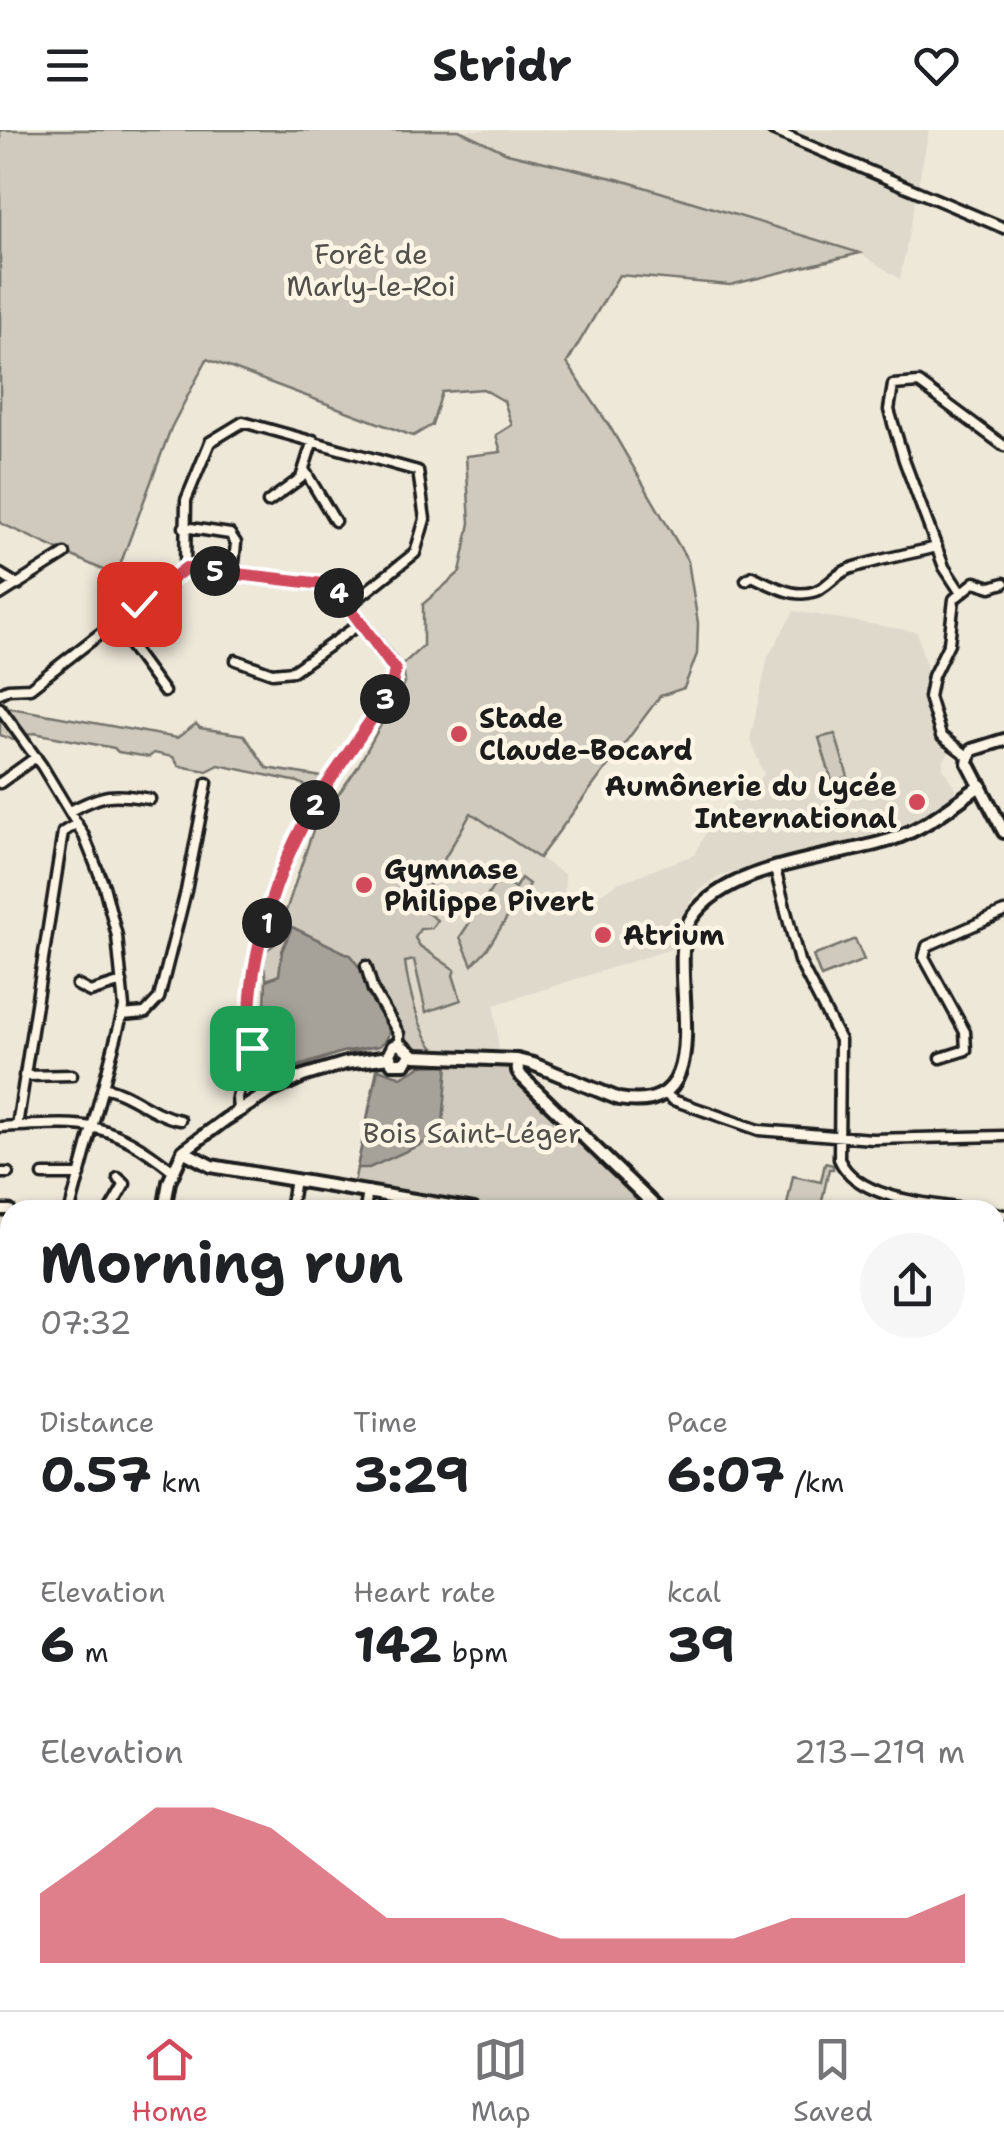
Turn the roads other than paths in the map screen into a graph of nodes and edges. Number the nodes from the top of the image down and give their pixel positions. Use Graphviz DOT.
graph roads {
  1 [pos="772,130"];
  2 [pos="1004,228"];
  3 [pos="312,440"];
  4 [pos="1004,446"];
  5 [pos="306,471"];
  6 [pos="268,502"];
  7 [pos="336,521"];
  8 [pos="184,527"];
  9 [pos="937,547"];
  10 [pos="64,554"];
  11 [pos="186,568"];
  12 [pos="233,573"];
  13 [pos="0,574"];
  14 [pos="746,580"];
  15 [pos="1004,583"];
  16 [pos="18,584"];
  17 [pos="961,593"];
  18 [pos="0,596"];
  19 [pos="348,606"];
  20 [pos="361,623"];
  21 [pos="114,624"];
  22 [pos="236,660"];
  23 [pos="164,692"];
  24 [pos="0,694"];
  25 [pos="0,708"];
  26 [pos="11,723"];
  27 [pos="0,728"];
  28 [pos="1004,740"];
  29 [pos="36,757"];
  30 [pos="969,757"];
  31 [pos="0,783"];
  32 [pos="207,783"];
  33 [pos="981,785"];
  34 [pos="150,799"];
  35 [pos="70,811"];
  36 [pos="77,822"];
  37 [pos="1004,832"];
  38 [pos="775,869"];
  39 [pos="1004,912"];
  40 [pos="366,966"];
  41 [pos="122,982"];
  42 [pos="78,985"];
  43 [pos="122,1015"];
  44 [pos="246,1032"];
  45 [pos="399,1039"];
  46 [pos="410,1055"];
  47 [pos="389,1057"];
  48 [pos="941,1058"];
  49 [pos="518,1060"];
  50 [pos="72,1074"];
  51 [pos="24,1076"];
  52 [pos="102,1086"];
  53 [pos="664,1093"];
  54 [pos="261,1097"];
  55 [pos="238,1111"];
  56 [pos="180,1120"];
  57 [pos="91,1125"];
  58 [pos="0,1126"];
  59 [pos="17,1126"];
  60 [pos="841,1136"];
  61 [pos="1004,1136"];
  62 [pos="177,1161"];
  63 [pos="43,1175"];
  64 [pos="80,1175"];
  65 [pos="295,1179"];
  66 [pos="134,1189"];
  67 [pos="368,1191"];
  68 [pos="73,1200"];
  69 [pos="114,1200"];
  70 [pos="167,1200"];
  71 [pos="292,1200"];
  72 [pos="367,1200"];
  73 [pos="418,1200"];
  74 [pos="650,1200"];
  75 [pos="920,1200"];
  1 -- 2 [label="street"];
  3 -- 5 [label="street"];
  3 -- 8 [label="street"];
  3 -- 19 [label="street"];
  4 -- 9 [label="street"];
  5 -- 6 [label="street"];
  5 -- 7 [label="street"];
  8 -- 11 [label="street"];
  8 -- 12 [label="street"];
  9 -- 14 [label="street"];
  9 -- 17 [label="street"];
  10 -- 16 [label="street"];
  11 -- 12 [label="street"];
  11 -- 21 [label="street"];
  12 -- 19 [label="street"];
  13 -- 16 [label="street"];
  15 -- 17 [label="street"];
  16 -- 18 [label="street"];
  17 -- 30 [label="street"];
  19 -- 20 [label="street"];
  20 -- 22 [label="street"];
  20 -- 54 [label="street"];
  21 -- 23 [label="street"];
  21 -- 24 [label="street"];
  25 -- 26 [label="street"];
  26 -- 27 [label="street"];
  26 -- 29 [label="street"];
  28 -- 30 [label="street"];
  29 -- 31 [label="street"];
  29 -- 35 [label="street"];
  30 -- 33 [label="street"];
  32 -- 43 [label="street"];
  33 -- 37 [label="street"];
  33 -- 38 [label="street"];
  34 -- 35 [label="street"];
  35 -- 36 [label="street"];
  36 -- 41 [label="street"];
  36 -- 51 [label="street"];
  38 -- 53 [label="street"];
  38 -- 60 [label="street"];
  39 -- 48 [label="street"];
  40 -- 45 [label="street"];
  41 -- 42 [label="street"];
  41 -- 43 [label="street"];
  43 -- 52 [label="street"];
  44 -- 55 [label="street"];
  45 -- 46 [label="street"];
  45 -- 47 [label="street"];
  46 -- 47 [label="street"];
  46 -- 49 [label="street"];
  47 -- 54 [label="street"];
  49 -- 53 [label="street"];
  49 -- 74 [label="street"];
  50 -- 51 [label="street"];
  51 -- 59 [label="street"];
  52 -- 56 [label="street"];
  52 -- 57 [label="street"];
  53 -- 60 [label="street"];
  54 -- 55 [label="street"];
  55 -- 62 [label="street"];
  57 -- 59 [label="street"];
  57 -- 62 [label="street"];
  57 -- 64 [label="street"];
  58 -- 59 [label="street"];
  60 -- 61 [label="street"];
  60 -- 75 [label="street"];
  62 -- 65 [label="street"];
  62 -- 70 [label="street"];
  63 -- 64 [label="street"];
  64 -- 68 [label="street"];
  65 -- 67 [label="street"];
  65 -- 71 [label="street"];
  66 -- 69 [label="street"];
  67 -- 72 [label="street"];
  67 -- 73 [label="street"];
}
